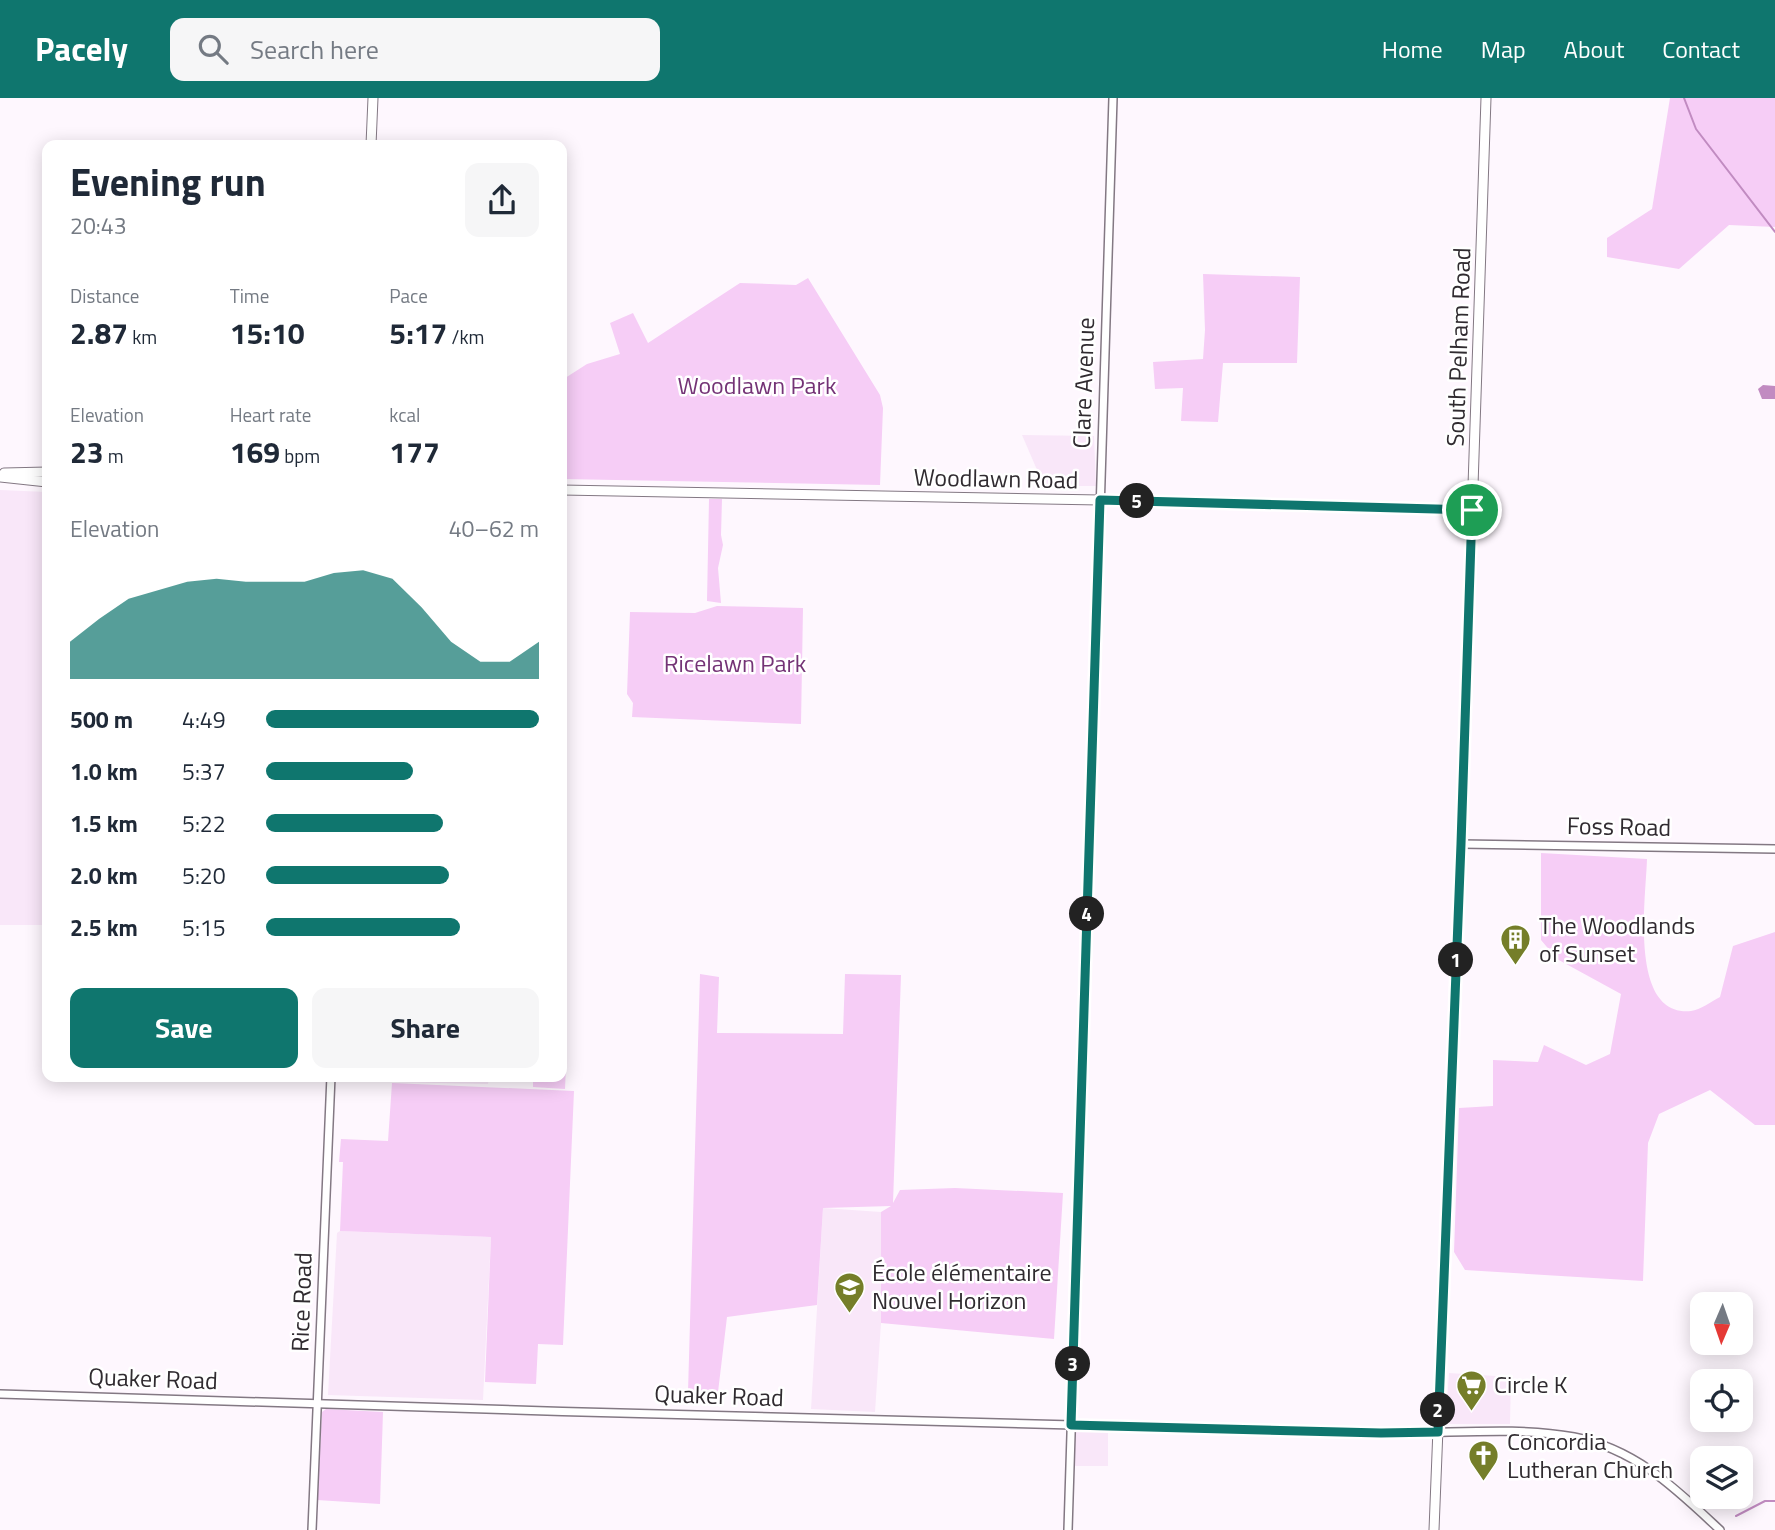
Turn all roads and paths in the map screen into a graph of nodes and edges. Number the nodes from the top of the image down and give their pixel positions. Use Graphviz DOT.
graph roads {
  1 [pos="373,98"];
  2 [pos="1113,98"];
  3 [pos="1486,98"];
  4 [pos="371,140"];
  5 [pos="42,472"];
  6 [pos="0,475"];
  7 [pos="42,481"];
  8 [pos="567,490"];
  9 [pos="1100,500"];
  10 [pos="1472,510"];
  11 [pos="1461,844"];
  12 [pos="1775,849"];
  13 [pos="331,1082"];
  14 [pos="0,1394"];
  15 [pos="317,1404"];
  16 [pos="1071,1425"];
  17 [pos="1438,1432"];
  18 [pos="312,1530"];
  19 [pos="1068,1530"];
  20 [pos="1434,1530"];
  21 [pos="1720,1530"];
  1 -- 4 [label="main road"];
  2 -- 9 [label="street, Clare Avenue"];
  3 -- 10 [label="main road, South Pelham Road"];
  5 -- 6 [label="main road"];
  6 -- 7 [label="main road"];
  8 -- 9 [label="main road, Woodlawn Road"];
  9 -- 10 [label="main road, Woodlawn Road"];
  9 -- 16 [label="street, Clare Avenue"];
  10 -- 11 [label="main road, South Pelham Road"];
  11 -- 12 [label="street, Foss Road"];
  11 -- 17 [label="main road, South Pelham Road"];
  13 -- 15 [label="street, Rice Road"];
  14 -- 15 [label="street, Quaker Road"];
  15 -- 16 [label="street, Quaker Road"];
  15 -- 18 [label="street, Rice Road"];
  16 -- 17 [label="street, Quaker Road"];
  16 -- 19 [label="street, Clare Avenue"];
  17 -- 20 [label="main road, South Pelham Road"];
  17 -- 21 [label="street, Quaker Road"];
}
